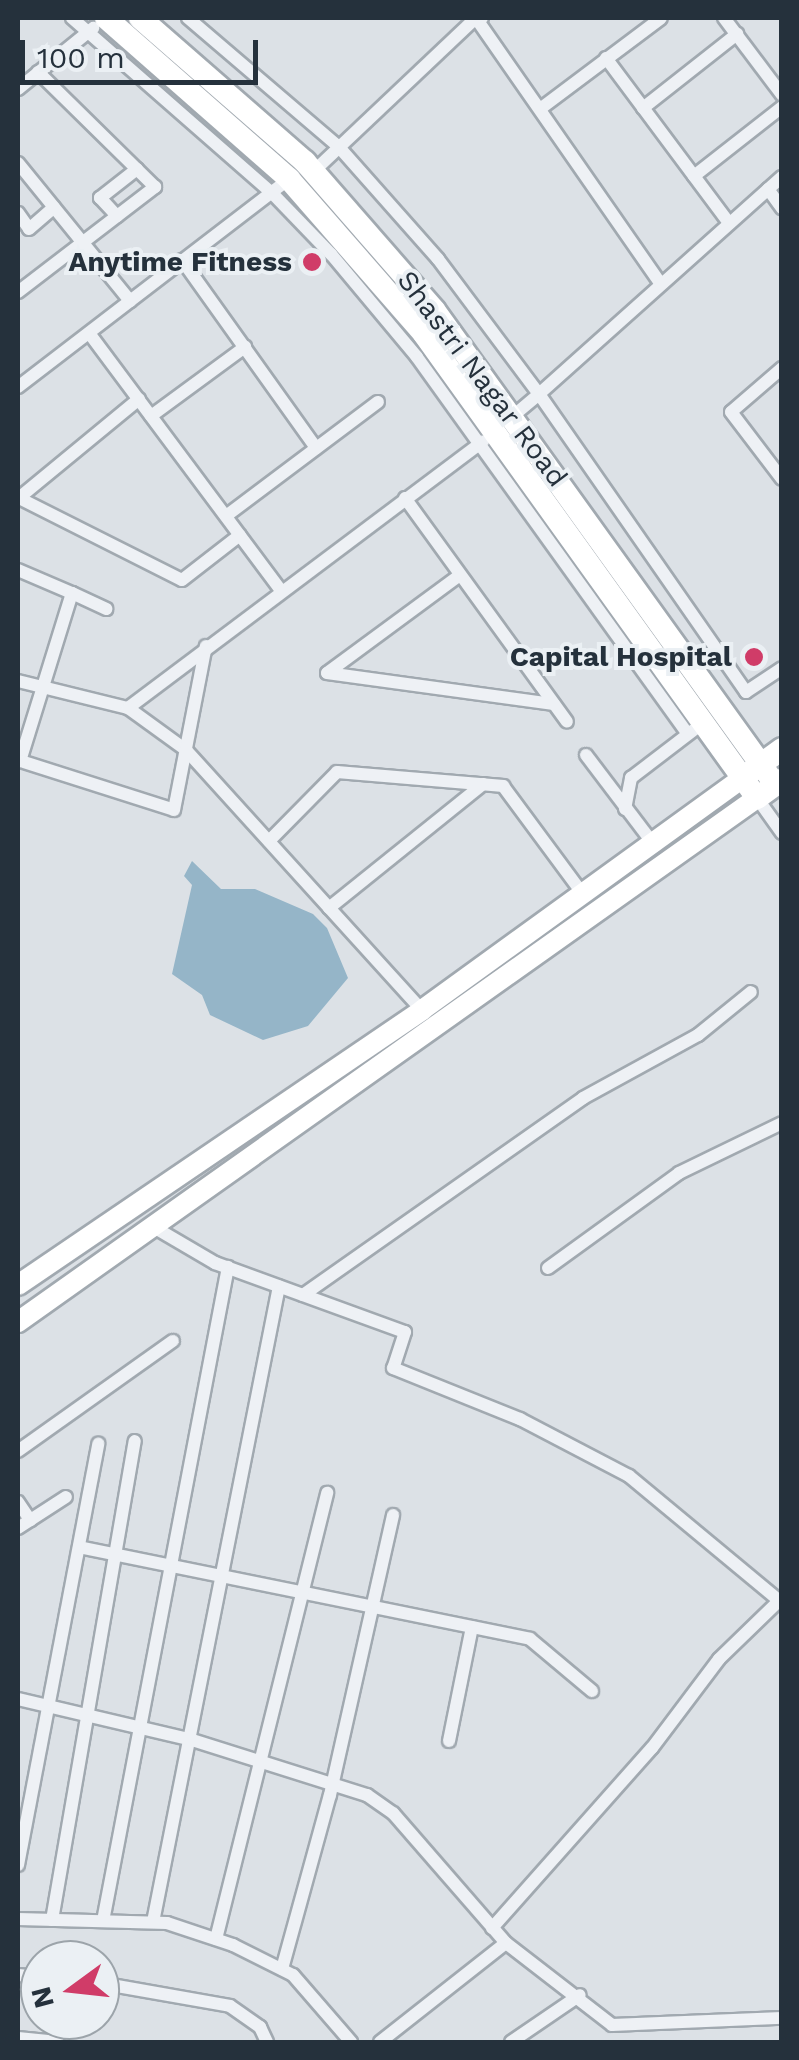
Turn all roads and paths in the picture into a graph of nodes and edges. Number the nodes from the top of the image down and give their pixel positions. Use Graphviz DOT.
graph roads {
  1 [pos="72,18"];
  2 [pos="140,18"];
  3 [pos="188,18"];
  4 [pos="661,18"];
  5 [pos="724,18"];
  6 [pos="479,19"];
  7 [pos="100,22"];
  8 [pos="737,34"];
  9 [pos="606,58"];
  10 [pos="38,72"];
  11 [pos="18,89"];
  12 [pos="782,95"];
  13 [pos="643,108"];
  14 [pos="782,108"];
  15 [pos="540,109"];
  16 [pos="338,146"];
  17 [pos="18,163"];
  18 [pos="137,169"];
  19 [pos="314,172"];
  20 [pos="694,176"];
  21 [pos="782,177"];
  22 [pos="280,186"];
  23 [pos="768,189"];
  24 [pos="54,207"];
  25 [pos="782,208"];
  26 [pos="18,213"];
  27 [pos="117,216"];
  28 [pos="729,223"];
  29 [pos="82,242"];
  30 [pos="182,260"];
  31 [pos="661,284"];
  32 [pos="18,292"];
  33 [pos="130,301"];
  34 [pos="89,332"];
  35 [pos="245,347"];
  36 [pos="782,368"];
  37 [pos="18,386"];
  38 [pos="539,394"];
  39 [pos="139,399"];
  40 [pos="378,402"];
  41 [pos="152,416"];
  42 [pos="496,430"];
  43 [pos="316,448"];
  44 [pos="782,479"];
  45 [pos="404,498"];
  46 [pos="18,499"];
  47 [pos="226,516"];
  48 [pos="240,535"];
  49 [pos="18,570"];
  50 [pos="460,575"];
  51 [pos="280,589"];
  52 [pos="72,593"];
  53 [pos="106,609"];
  54 [pos="206,646"];
  55 [pos="782,668"];
  56 [pos="18,680"];
  57 [pos="42,686"];
  58 [pos="746,692"];
  59 [pos="554,704"];
  60 [pos="128,708"];
  61 [pos="724,708"];
  62 [pos="567,722"];
  63 [pos="695,729"];
  64 [pos="782,749"];
  65 [pos="186,750"];
  66 [pos="586,755"];
  67 [pos="21,761"];
  68 [pos="751,771"];
  69 [pos="483,784"];
  70 [pos="771,787"];
  71 [pos="625,810"];
  72 [pos="782,832"];
  73 [pos="268,841"];
  74 [pos="655,846"];
  75 [pos="583,894"];
  76 [pos="329,908"];
  77 [pos="751,992"];
  78 [pos="422,1010"];
  79 [pos="782,1123"];
  80 [pos="139,1207"];
  81 [pos="152,1226"];
  82 [pos="228,1267"];
  83 [pos="548,1268"];
  84 [pos="18,1286"];
  85 [pos="279,1286"];
  86 [pos="303,1295"];
  87 [pos="18,1322"];
  88 [pos="173,1341"];
  89 [pos="134,1442"];
  90 [pos="98,1444"];
  91 [pos="18,1451"];
  92 [pos="327,1493"];
  93 [pos="66,1497"];
  94 [pos="18,1502"];
  95 [pos="393,1515"];
  96 [pos="24,1524"];
  97 [pos="79,1546"];
  98 [pos="115,1554"];
  99 [pos="171,1565"];
  100 [pos="222,1576"];
  101 [pos="302,1592"];
  102 [pos="781,1601"];
  103 [pos="372,1606"];
  104 [pos="472,1627"];
  105 [pos="592,1691"];
  106 [pos="18,1699"];
  107 [pos="48,1706"];
  108 [pos="88,1716"];
  109 [pos="140,1728"];
  110 [pos="189,1740"];
  111 [pos="449,1741"];
  112 [pos="260,1761"];
  113 [pos="332,1784"];
  114 [pos="18,1865"];
  115 [pos="18,1919"];
  116 [pos="52,1920"];
  117 [pos="103,1921"];
  118 [pos="153,1922"];
  119 [pos="492,1928"];
  120 [pos="216,1939"];
  121 [pos="506,1944"];
  122 [pos="282,1969"];
  123 [pos="120,1986"];
  124 [pos="580,1995"];
  125 [pos="782,2018"];
  126 [pos="18,2038"];
  127 [pos="58,2042"];
  128 [pos="268,2042"];
  129 [pos="350,2042"];
  130 [pos="380,2042"];
  131 [pos="511,2042"];
  1 -- 7 [label="street"];
  2 -- 19 [label="highway, Shastri Nagar Road"];
  3 -- 16 [label="street"];
  4 -- 9 [label="street"];
  5 -- 8 [label="street"];
  6 -- 15 [label="street"];
  6 -- 16 [label="street"];
  7 -- 10 [label="street"];
  7 -- 22 [label="highway"];
  8 -- 12 [label="street"];
  8 -- 13 [label="street"];
  9 -- 13 [label="street"];
  9 -- 15 [label="street"];
  10 -- 11 [label="street"];
  10 -- 18 [label="street"];
  13 -- 20 [label="street"];
  14 -- 20 [label="street"];
  15 -- 31 [label="street"];
  16 -- 19 [label="street"];
  16 -- 38 [label="street"];
  17 -- 24 [label="street"];
  18 -- 27 [label="street"];
  18 -- 27 [label="street"];
  19 -- 42 [label="highway, Shastri Nagar Road"];
  20 -- 28 [label="street"];
  21 -- 23 [label="street"];
  22 -- 30 [label="street"];
  22 -- 42 [label="highway"];
  23 -- 25 [label="street"];
  23 -- 28 [label="street"];
  24 -- 26 [label="street"];
  24 -- 29 [label="street"];
  27 -- 29 [label="street"];
  28 -- 31 [label="street"];
  29 -- 32 [label="street"];
  29 -- 33 [label="street"];
  30 -- 33 [label="street"];
  30 -- 35 [label="street"];
  31 -- 38 [label="street"];
  33 -- 34 [label="street"];
  34 -- 37 [label="street"];
  34 -- 39 [label="street"];
  35 -- 41 [label="street"];
  35 -- 43 [label="street"];
  36 -- 44 [label="street"];
  38 -- 42 [label="street"];
  38 -- 58 [label="street"];
  39 -- 41 [label="street"];
  39 -- 46 [label="street"];
  40 -- 43 [label="street"];
  41 -- 47 [label="street"];
  42 -- 45 [label="street"];
  42 -- 61 [label="highway, Shastri Nagar Road"];
  42 -- 63 [label="highway"];
  43 -- 47 [label="street"];
  45 -- 50 [label="street"];
  45 -- 51 [label="street"];
  46 -- 48 [label="street"];
  47 -- 48 [label="street"];
  48 -- 51 [label="street"];
  49 -- 52 [label="street"];
  50 -- 59 [label="street"];
  50 -- 59 [label="street"];
  51 -- 54 [label="street"];
  52 -- 53 [label="street"];
  52 -- 57 [label="street"];
  54 -- 60 [label="street"];
  54 -- 65 [label="street"];
  55 -- 58 [label="street"];
  56 -- 57 [label="street"];
  57 -- 60 [label="street"];
  57 -- 67 [label="street"];
  58 -- 61 [label="street"];
  59 -- 62 [label="street"];
  60 -- 65 [label="street"];
  61 -- 63 [label="highway"];
  61 -- 68 [label="highway, Shastri Nagar Road"];
  63 -- 68 [label="highway"];
  63 -- 71 [label="street"];
  64 -- 68 [label="highway"];
  65 -- 67 [label="street"];
  65 -- 73 [label="street"];
  66 -- 71 [label="street"];
  68 -- 70 [label="highway"];
  68 -- 74 [label="main road"];
  69 -- 73 [label="street"];
  69 -- 75 [label="street"];
  69 -- 76 [label="street"];
  70 -- 72 [label="street"];
  70 -- 81 [label="main road"];
  71 -- 74 [label="street"];
  73 -- 76 [label="street"];
  74 -- 75 [label="main road"];
  75 -- 78 [label="main road"];
  76 -- 78 [label="street"];
  77 -- 86 [label="street"];
  78 -- 80 [label="main road"];
  79 -- 83 [label="street"];
  80 -- 81 [label="main road"];
  80 -- 84 [label="main road"];
  81 -- 82 [label="street"];
  81 -- 87 [label="main road"];
  82 -- 85 [label="street"];
  82 -- 99 [label="street"];
  85 -- 86 [label="street"];
  85 -- 100 [label="street"];
  86 -- 102 [label="street"];
  88 -- 91 [label="street"];
  89 -- 98 [label="street"];
  90 -- 97 [label="street"];
  92 -- 101 [label="street"];
  93 -- 96 [label="street"];
  94 -- 96 [label="street"];
  95 -- 103 [label="street"];
  97 -- 98 [label="street"];
  97 -- 107 [label="street"];
  98 -- 99 [label="street"];
  98 -- 108 [label="street"];
  99 -- 100 [label="street"];
  99 -- 109 [label="street"];
  100 -- 101 [label="street"];
  100 -- 110 [label="street"];
  101 -- 103 [label="street"];
  101 -- 112 [label="street"];
  102 -- 119 [label="street"];
  103 -- 104 [label="street"];
  103 -- 113 [label="street"];
  104 -- 105 [label="street"];
  104 -- 111 [label="street"];
  106 -- 107 [label="street"];
  107 -- 108 [label="street"];
  107 -- 114 [label="street"];
  108 -- 109 [label="street"];
  108 -- 116 [label="street"];
  109 -- 110 [label="street"];
  109 -- 117 [label="street"];
  110 -- 112 [label="street"];
  110 -- 118 [label="street"];
  112 -- 113 [label="street"];
  112 -- 120 [label="street"];
  113 -- 119 [label="street"];
  113 -- 122 [label="street"];
  115 -- 116 [label="street"];
  116 -- 117 [label="street"];
  117 -- 118 [label="street"];
  118 -- 120 [label="street"];
  119 -- 121 [label="street"];
  120 -- 122 [label="street"];
  121 -- 124 [label="street"];
  121 -- 130 [label="street"];
  122 -- 129 [label="street"];
  123 -- 128 [label="street"];
  124 -- 125 [label="street"];
  124 -- 131 [label="street"];
  126 -- 127 [label="street"];
}
